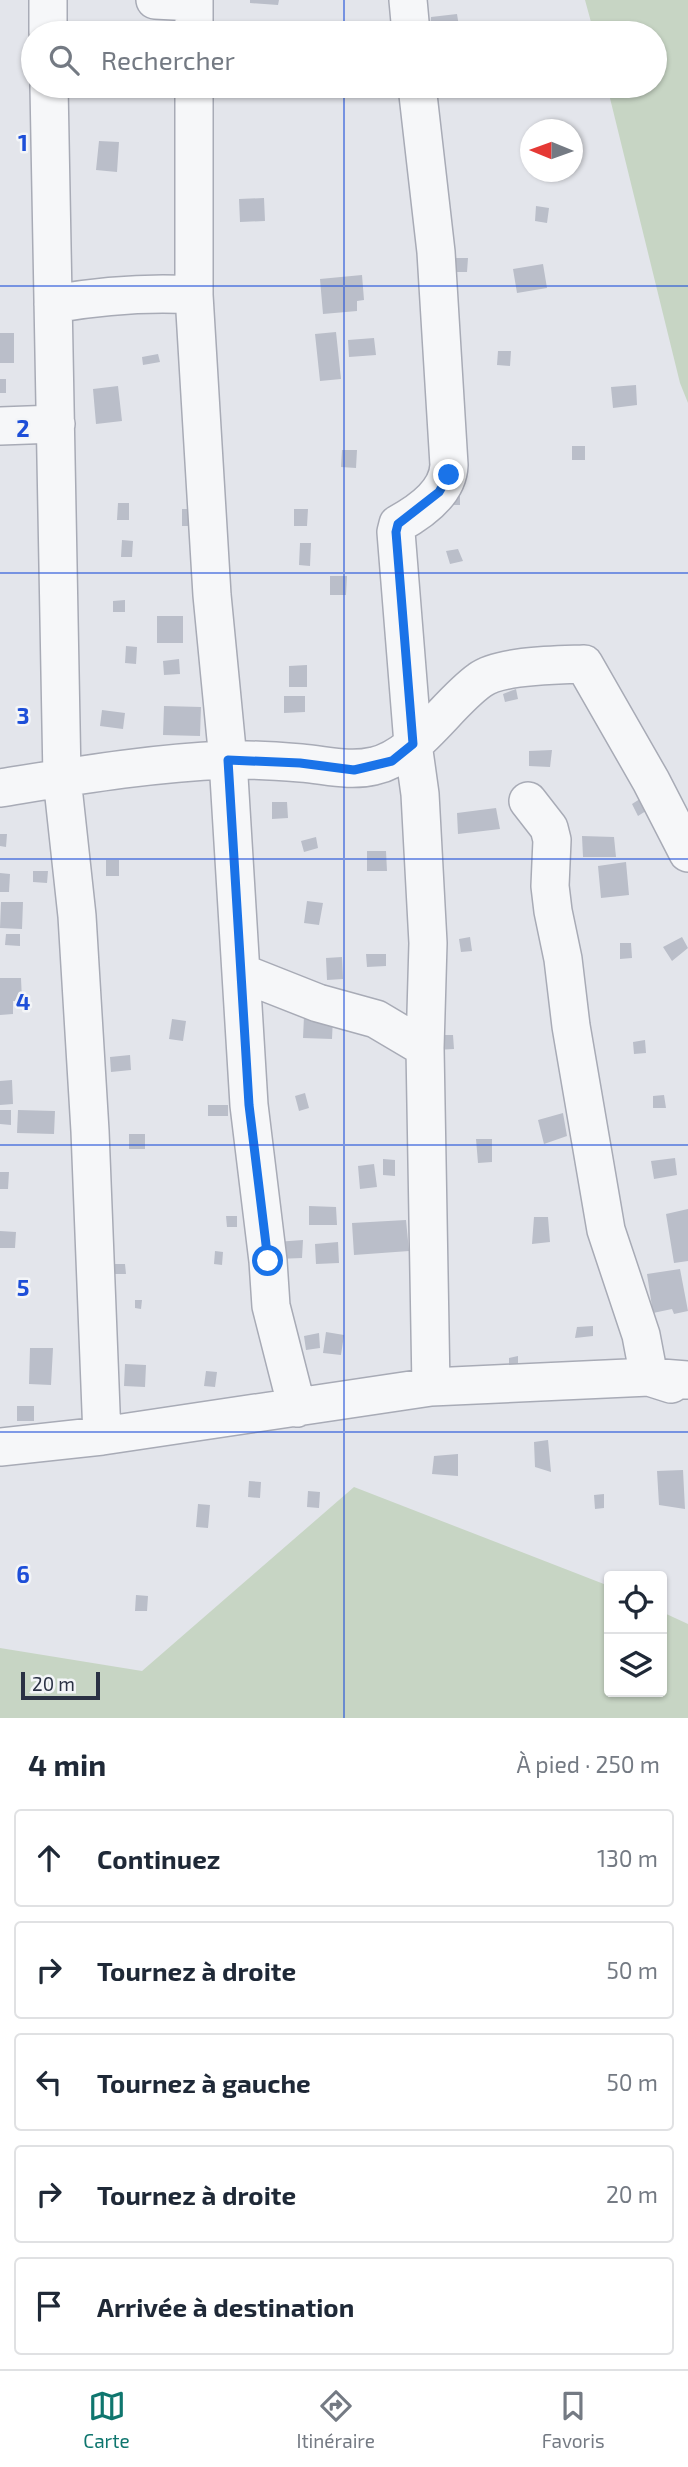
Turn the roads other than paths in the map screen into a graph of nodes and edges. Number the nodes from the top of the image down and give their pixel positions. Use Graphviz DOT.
graph roads {
  1 [pos="48,0"];
  2 [pos="155,0"];
  3 [pos="408,0"];
  4 [pos="194,12"];
  5 [pos="48,21"];
  6 [pos="410,21"];
  7 [pos="49,98"];
  8 [pos="194,98"];
  9 [pos="418,98"];
  10 [pos="194,295"];
  11 [pos="53,304"];
  12 [pos="56,424"];
  13 [pos="0,426"];
  14 [pos="413,744"];
  15 [pos="228,760"];
  16 [pos="62,778"];
  17 [pos="0,788"];
  18 [pos="528,801"];
  19 [pos="688,853"];
  20 [pos="242,973"];
  21 [pos="425,1048"];
  22 [pos="649,1377"];
  23 [pos="688,1380"];
  24 [pos="431,1387"];
  25 [pos="688,1391"];
  26 [pos="297,1408"];
  27 [pos="102,1436"];
  28 [pos="0,1447"];
  1 -- 5 [label="street"];
  2 -- 4 [label="street"];
  3 -- 6 [label="street"];
  7 -- 11 [label="street"];
  8 -- 10 [label="street"];
  9 -- 14 [label="street"];
  10 -- 11 [label="street"];
  10 -- 15 [label="street"];
  11 -- 12 [label="street"];
  12 -- 13 [label="street"];
  12 -- 16 [label="street"];
  14 -- 15 [label="street"];
  14 -- 19 [label="street"];
  14 -- 21 [label="street"];
  15 -- 16 [label="street"];
  15 -- 20 [label="street"];
  16 -- 17 [label="street"];
  16 -- 27 [label="street"];
  18 -- 22 [label="street"];
  20 -- 21 [label="street"];
  20 -- 26 [label="street"];
  21 -- 24 [label="street"];
  22 -- 23 [label="street"];
  22 -- 24 [label="street"];
  22 -- 25 [label="street"];
  24 -- 26 [label="street"];
  26 -- 27 [label="street"];
  27 -- 28 [label="street"];
}
